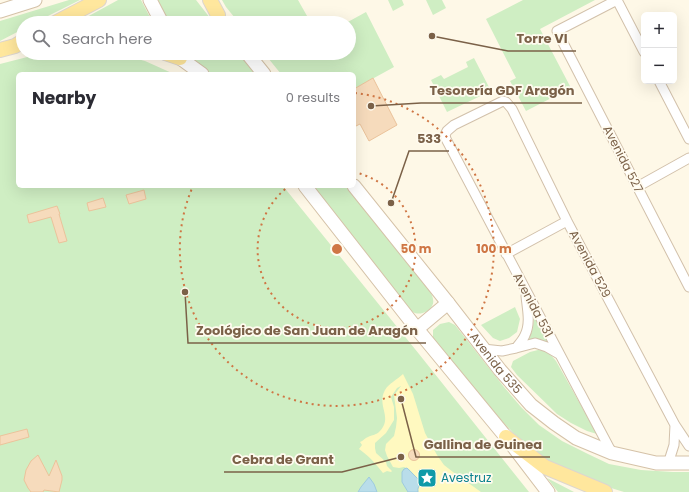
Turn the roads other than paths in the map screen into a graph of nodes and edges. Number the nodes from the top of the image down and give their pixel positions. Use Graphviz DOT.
graph roads {
  1 [pos="35,0"];
  2 [pos="99,0"];
  3 [pos="150,0"];
  4 [pos="206,0"];
  5 [pos="210,0"];
  6 [pos="617,0"];
  7 [pos="0,11"];
  8 [pos="68,16"];
  9 [pos="158,16"];
  10 [pos="219,16"];
  11 [pos="219,16"];
  12 [pos="16,45"];
  13 [pos="642,48"];
  14 [pos="0,50"];
  15 [pos="185,60"];
  16 [pos="253,60"];
  17 [pos="200,72"];
  18 [pos="262,72"];
  19 [pos="661,84"];
  20 [pos="445,135"];
  21 [pos="689,140"];
  22 [pos="689,158"];
  23 [pos="637,186"];
  24 [pos="307,188"];
  25 [pos="356,188"];
  26 [pos="567,221"];
  27 [pos="506,254"];
  28 [pos="689,287"];
  29 [pos="525,290"];
  30 [pos="448,304"];
  31 [pos="417,329"];
  32 [pos="516,348"];
  33 [pos="483,350"];
  34 [pos="559,354"];
  35 [pos="675,425"];
  36 [pos="506,437"];
  37 [pos="689,446"];
  38 [pos="612,453"];
  39 [pos="689,463"];
  40 [pos="668,464"];
  41 [pos="548,492"];
  42 [pos="605,492"];
  1 -- 7 [label="street"];
  2 -- 8 [label="main road"];
  3 -- 9 [label="street"];
  4 -- 10 [label="street"];
  5 -- 11 [label="main road"];
  6 -- 13 [label="street"];
  6 -- 23 [label="street, Avenida 527"];
  12 -- 14 [label="main road"];
  15 -- 17 [label="street"];
  16 -- 18 [label="street"];
  19 -- 21 [label="street"];
  20 -- 26 [label="street, Avenida 529"];
  20 -- 27 [label="street, Avenida 531"];
  22 -- 23 [label="street"];
  23 -- 28 [label="street, Avenida 527"];
  24 -- 31 [label="street"];
  25 -- 30 [label="street, Avenida 535"];
  26 -- 27 [label="street"];
  26 -- 35 [label="street, Avenida 529"];
  27 -- 29 [label="street, Avenida 531"];
  29 -- 32 [label="street"];
  29 -- 34 [label="street, Avenida 531"];
  30 -- 31 [label="street"];
  30 -- 33 [label="street, Avenida 535"];
  31 -- 36 [label="street"];
  32 -- 33 [label="street"];
  32 -- 34 [label="street"];
  33 -- 38 [label="street, Avenida 535"];
  34 -- 38 [label="street, Avenida 531"];
  35 -- 37 [label="street, Avenida 529"];
  35 -- 40 [label="street"];
  36 -- 41 [label="street"];
  36 -- 42 [label="main road"];
  38 -- 40 [label="street, Avenida 535"];
  39 -- 40 [label="street, Avenida 535"];
}
